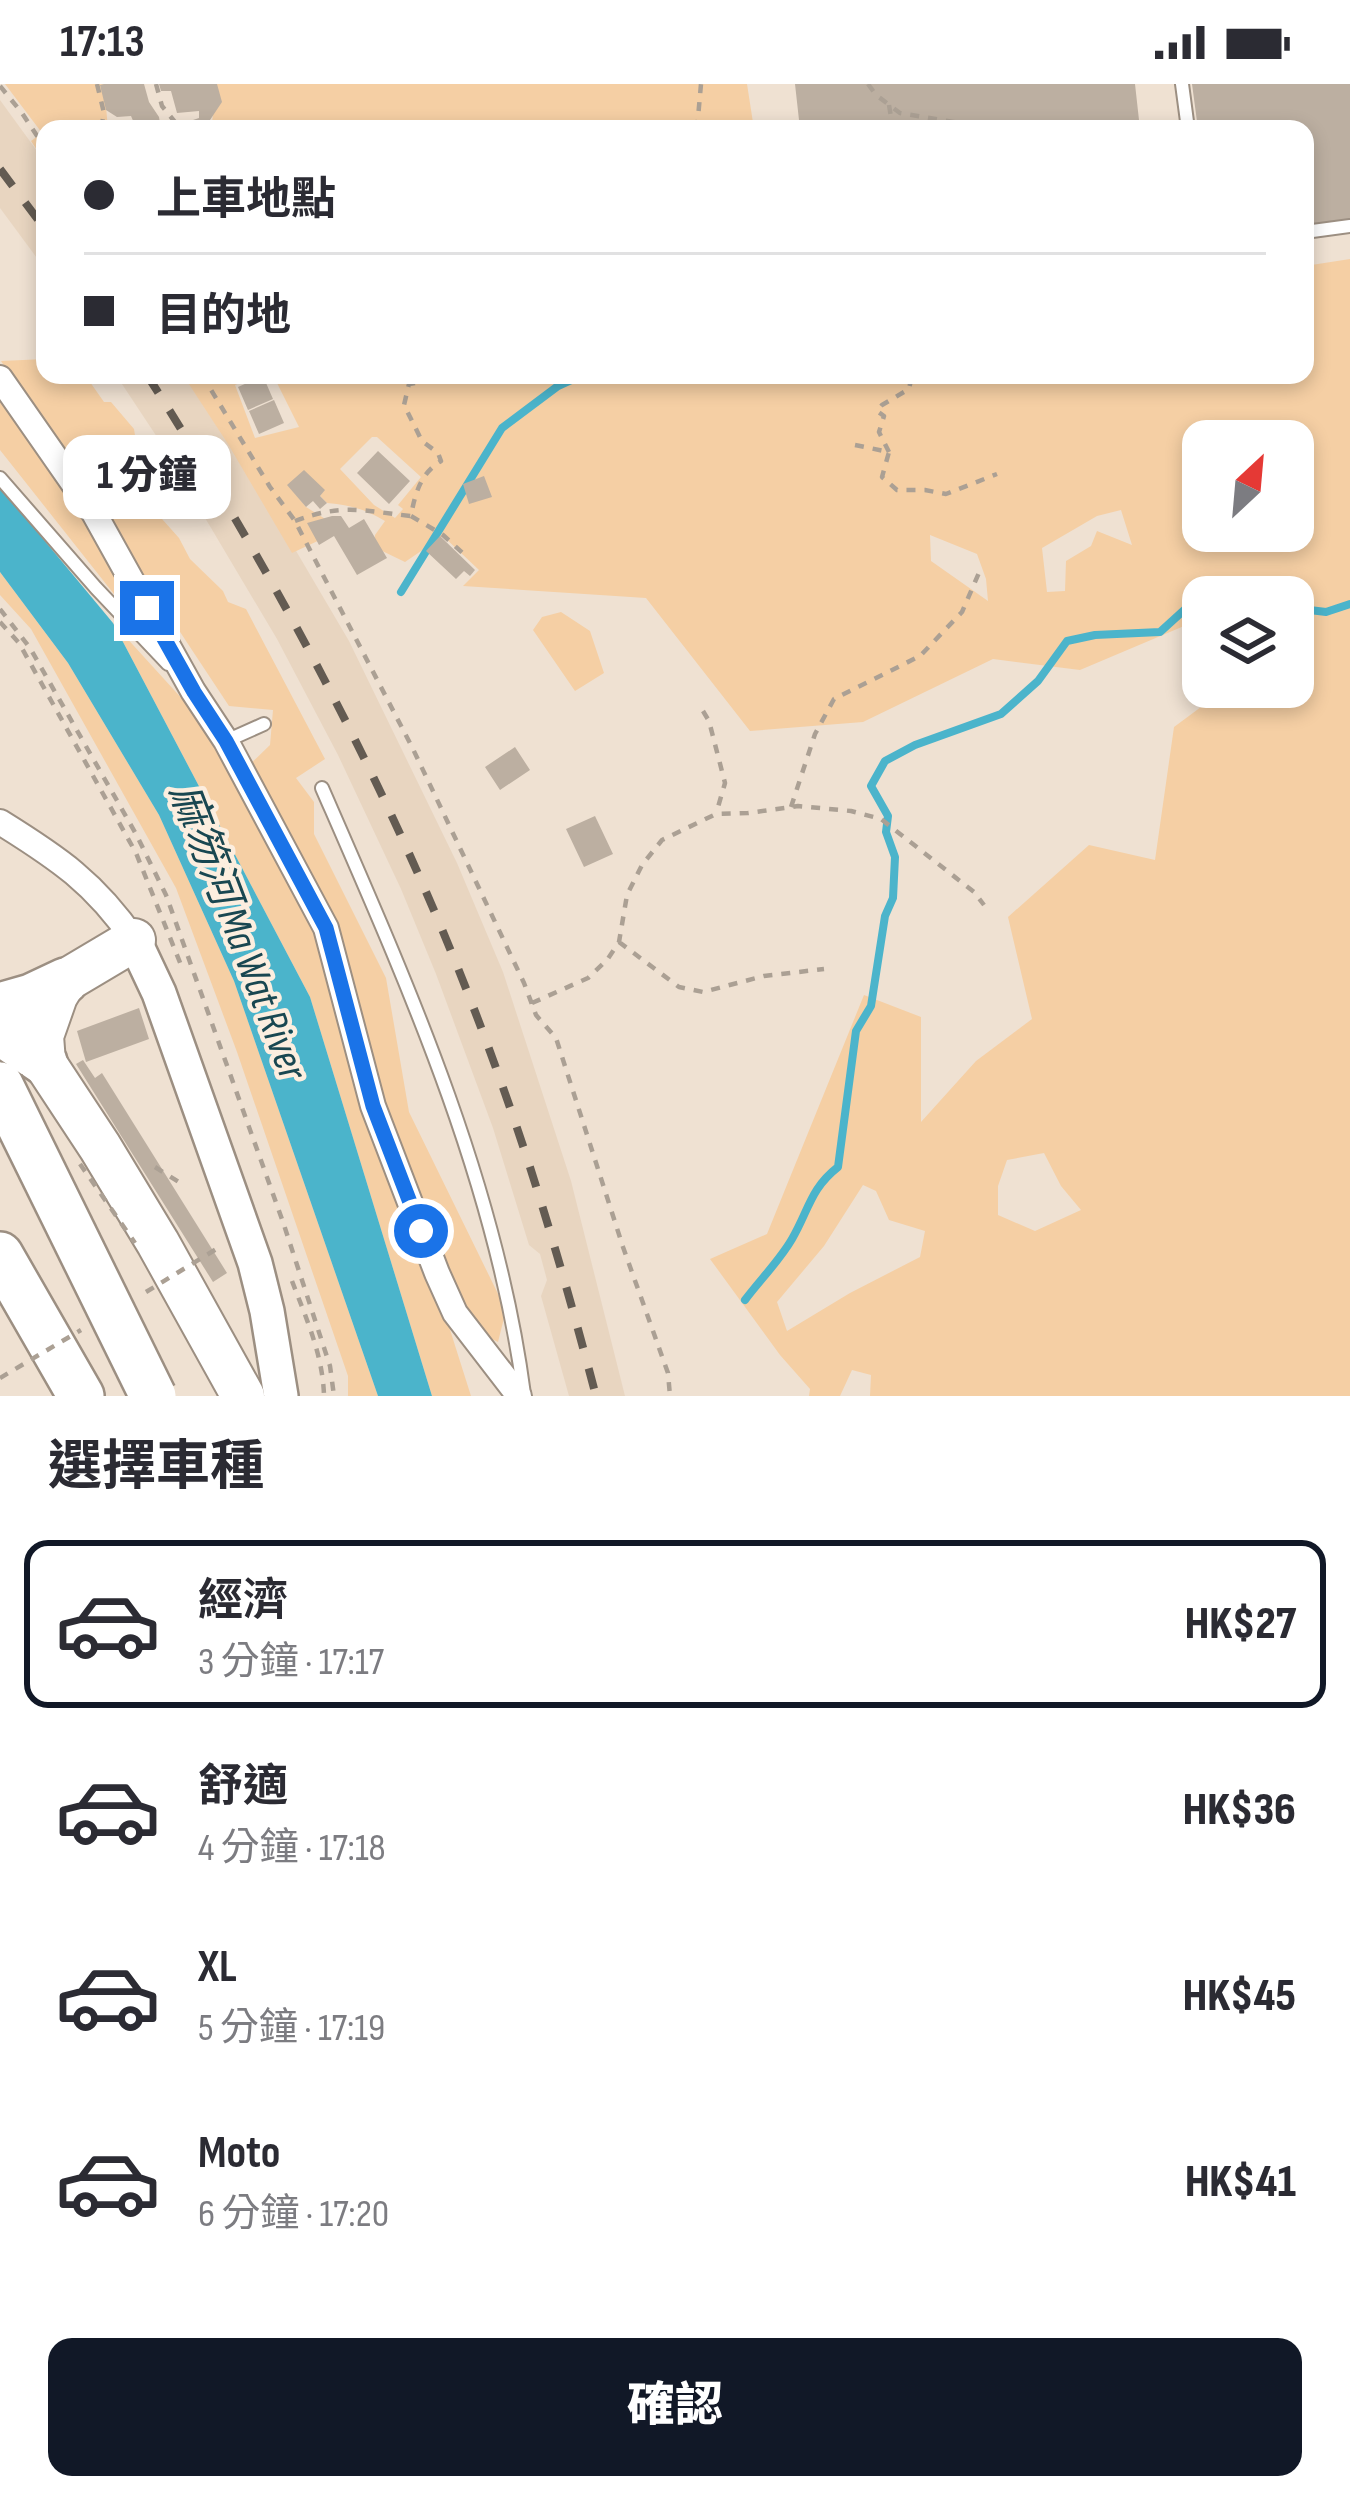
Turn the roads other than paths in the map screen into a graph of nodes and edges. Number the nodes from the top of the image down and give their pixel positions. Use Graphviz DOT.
graph roads {
  1 [pos="1182,84"];
  2 [pos="1187,120"];
  3 [pos="1350,226"];
  4 [pos="1314,231"];
  5 [pos="0,378"];
  6 [pos="0,478"];
  7 [pos="194,692"];
  8 [pos="264,724"];
  9 [pos="226,741"];
  10 [pos="322,788"];
  11 [pos="0,822"];
  12 [pos="134,940"];
  13 [pos="65,981"];
  14 [pos="0,1006"];
  15 [pos="0,1032"];
  16 [pos="44,1062"];
  17 [pos="0,1084"];
  18 [pos="0,1255"];
  19 [pos="81,1396"];
  20 [pos="153,1396"];
  21 [pos="243,1396"];
  22 [pos="281,1396"];
  23 [pos="521,1396"];
  1 -- 2 [label="lane"];
  3 -- 4 [label="lane"];
  5 -- 7 [label="street"];
  6 -- 7 [label="lane"];
  7 -- 9 [label="street"];
  8 -- 9 [label="lane"];
  9 -- 23 [label="street"];
  10 -- 23 [label="lane"];
  11 -- 12 [label="street"];
  12 -- 13 [label="highway"];
  12 -- 22 [label="street"];
  13 -- 14 [label="highway"];
  13 -- 16 [label="highway"];
  15 -- 16 [label="highway"];
  16 -- 21 [label="highway"];
  17 -- 20 [label="highway, bridge"];
  18 -- 19 [label="highway"];
}
